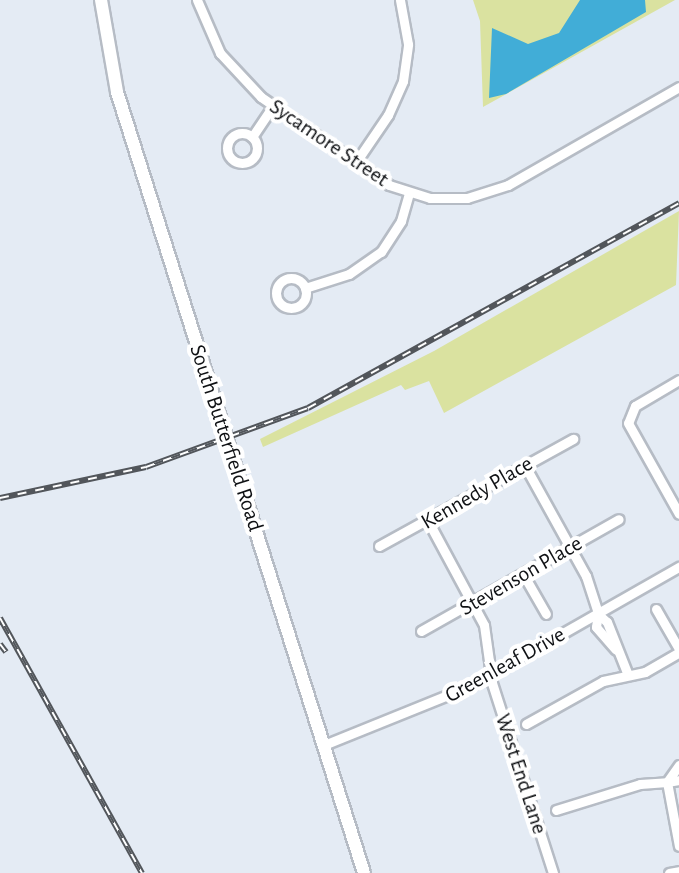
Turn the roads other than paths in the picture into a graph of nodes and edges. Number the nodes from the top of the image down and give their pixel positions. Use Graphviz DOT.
graph roads {
  1 [pos="101,0"];
  2 [pos="197,0"];
  3 [pos="400,0"];
  4 [pos="679,87"];
  5 [pos="273,106"];
  6 [pos="252,137"];
  7 [pos="356,162"];
  8 [pos="409,193"];
  9 [pos="305,288"];
  10 [pos="679,380"];
  11 [pos="573,439"];
  12 [pos="525,466"];
  13 [pos="679,514"];
  14 [pos="619,519"];
  15 [pos="428,521"];
  16 [pos="379,546"];
  17 [pos="571,547"];
  18 [pos="679,567"];
  19 [pos="523,574"];
  20 [pos="473,604"];
  21 [pos="656,609"];
  22 [pos="546,614"];
  23 [pos="598,614"];
  24 [pos="421,631"];
  25 [pos="679,651"];
  26 [pos="492,674"];
  27 [pos="628,675"];
  28 [pos="526,724"];
  29 [pos="324,745"];
  30 [pos="679,765"];
  31 [pos="679,780"];
  32 [pos="667,782"];
  33 [pos="556,810"];
  34 [pos="679,846"];
  35 [pos="679,871"];
  36 [pos="364,873"];
  37 [pos="553,873"];
  38 [pos="669,873"];
  1 -- 29 [label="main road, South Butterfield Road"];
  2 -- 5 [label="street, Sycamore Street"];
  3 -- 7 [label="street"];
  4 -- 8 [label="street, Sycamore Street"];
  5 -- 6 [label="street"];
  5 -- 7 [label="street, Sycamore Street"];
  7 -- 8 [label="street, Sycamore Street"];
  8 -- 9 [label="street"];
  10 -- 13 [label="street"];
  11 -- 12 [label="street, Kennedy Place"];
  12 -- 15 [label="street, Kennedy Place"];
  12 -- 17 [label="street"];
  14 -- 17 [label="street, Stevenson Place"];
  15 -- 16 [label="street, Kennedy Place"];
  15 -- 20 [label="street, West End Lane"];
  17 -- 19 [label="street, Stevenson Place"];
  17 -- 23 [label="street"];
  18 -- 23 [label="street, Greenleaf Drive"];
  19 -- 20 [label="street, Stevenson Place"];
  19 -- 22 [label="street"];
  20 -- 24 [label="street, Stevenson Place"];
  20 -- 26 [label="street, West End Lane"];
  21 -- 25 [label="street"];
  23 -- 26 [label="street, Greenleaf Drive"];
  23 -- 27 [label="street"];
  25 -- 27 [label="street"];
  26 -- 29 [label="street, Greenleaf Drive"];
  26 -- 37 [label="street, West End Lane"];
  27 -- 28 [label="street"];
  29 -- 36 [label="main road, South Butterfield Road"];
  30 -- 32 [label="street"];
  31 -- 32 [label="street"];
  32 -- 33 [label="street"];
  32 -- 34 [label="street"];
  35 -- 38 [label="street"];
}
